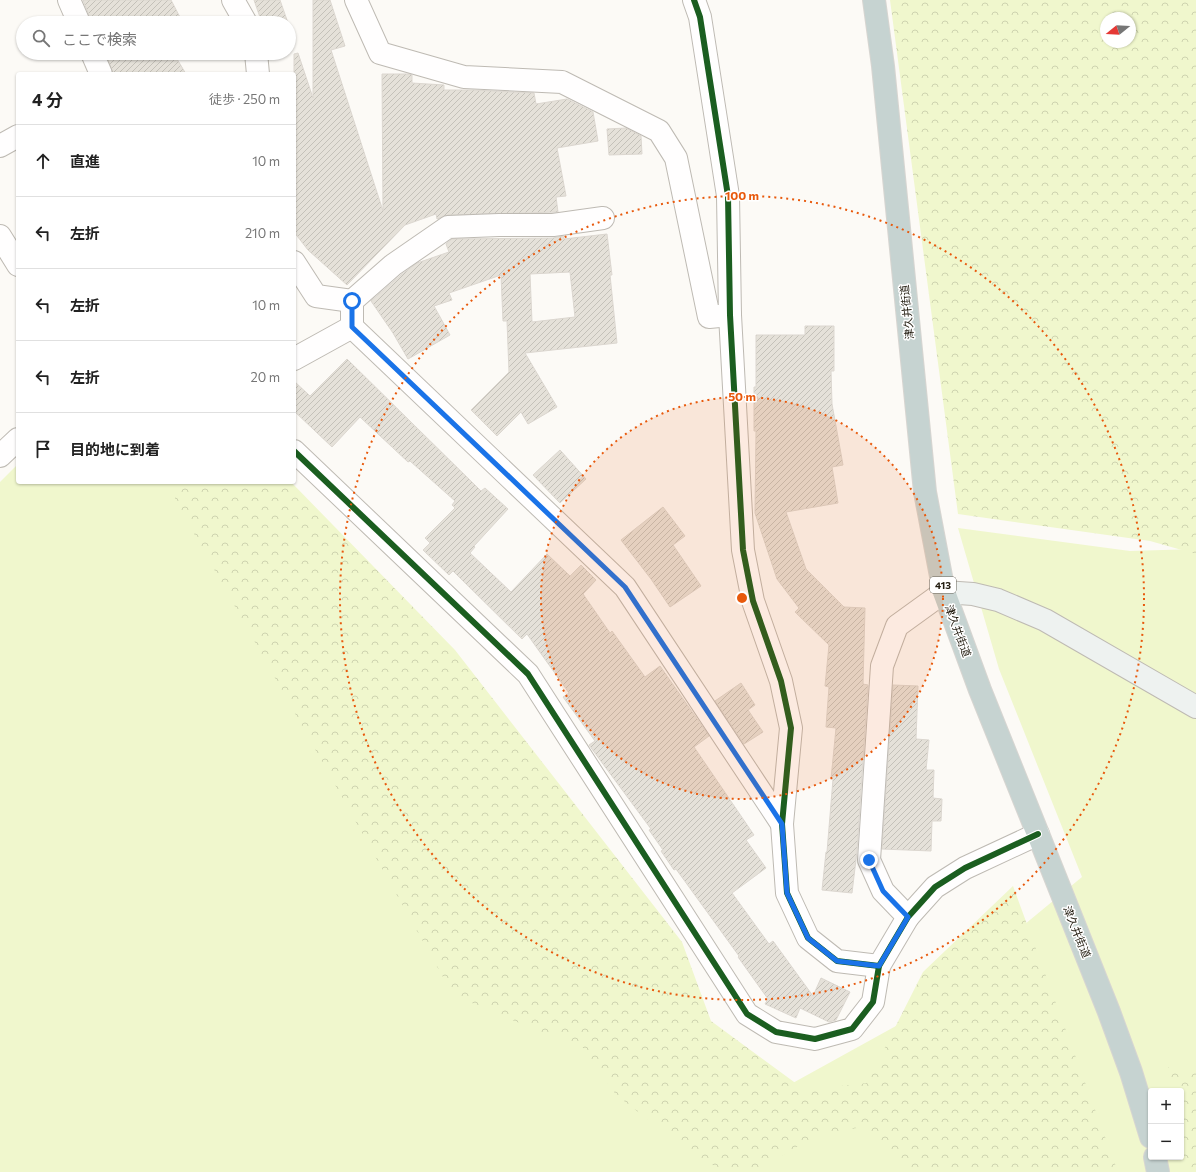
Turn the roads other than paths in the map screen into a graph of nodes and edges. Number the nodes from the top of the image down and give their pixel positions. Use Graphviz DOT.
graph roads {
  1 [pos="70,0"];
  2 [pos="233,0"];
  3 [pos="356,0"];
  4 [pos="694,0"];
  5 [pos="874,0"];
  6 [pos="76,16"];
  7 [pos="242,16"];
  8 [pos="95,60"];
  9 [pos="257,60"];
  10 [pos="100,72"];
  11 [pos="258,72"];
  12 [pos="16,137"];
  13 [pos="0,146"];
  14 [pos="603,218"];
  15 [pos="296,265"];
  16 [pos="352,301"];
  17 [pos="730,315"];
  18 [pos="352,327"];
  19 [pos="296,358"];
  20 [pos="16,441"];
  21 [pos="296,453"];
  22 [pos="0,456"];
  23 [pos="944,592"];
  24 [pos="1196,707"];
  25 [pos="782,824"];
  26 [pos="1038,834"];
  27 [pos="908,917"];
  28 [pos="879,966"];
  29 [pos="1148,1127"];
  30 [pos="1156,1160"];
  31 [pos="1158,1172"];
  1 -- 6 [label="street"];
  2 -- 7 [label="street"];
  3 -- 17 [label="street"];
  4 -- 17 [label="street"];
  5 -- 23 [label="highway, 津久井街道 / 413"];
  8 -- 10 [label="street"];
  9 -- 11 [label="street"];
  12 -- 13 [label="street"];
  14 -- 16 [label="street"];
  15 -- 16 [label="street"];
  16 -- 18 [label="street"];
  17 -- 25 [label="street"];
  18 -- 19 [label="street"];
  18 -- 25 [label="street"];
  20 -- 22 [label="street"];
  21 -- 28 [label="street"];
  23 -- 24 [label="street"];
  23 -- 26 [label="highway, 津久井街道 / 413"];
  23 -- 27 [label="street"];
  25 -- 28 [label="street"];
  26 -- 27 [label="street"];
  26 -- 29 [label="highway, 津久井街道 / 413"];
  27 -- 28 [label="street"];
  30 -- 31 [label="highway"];
}
